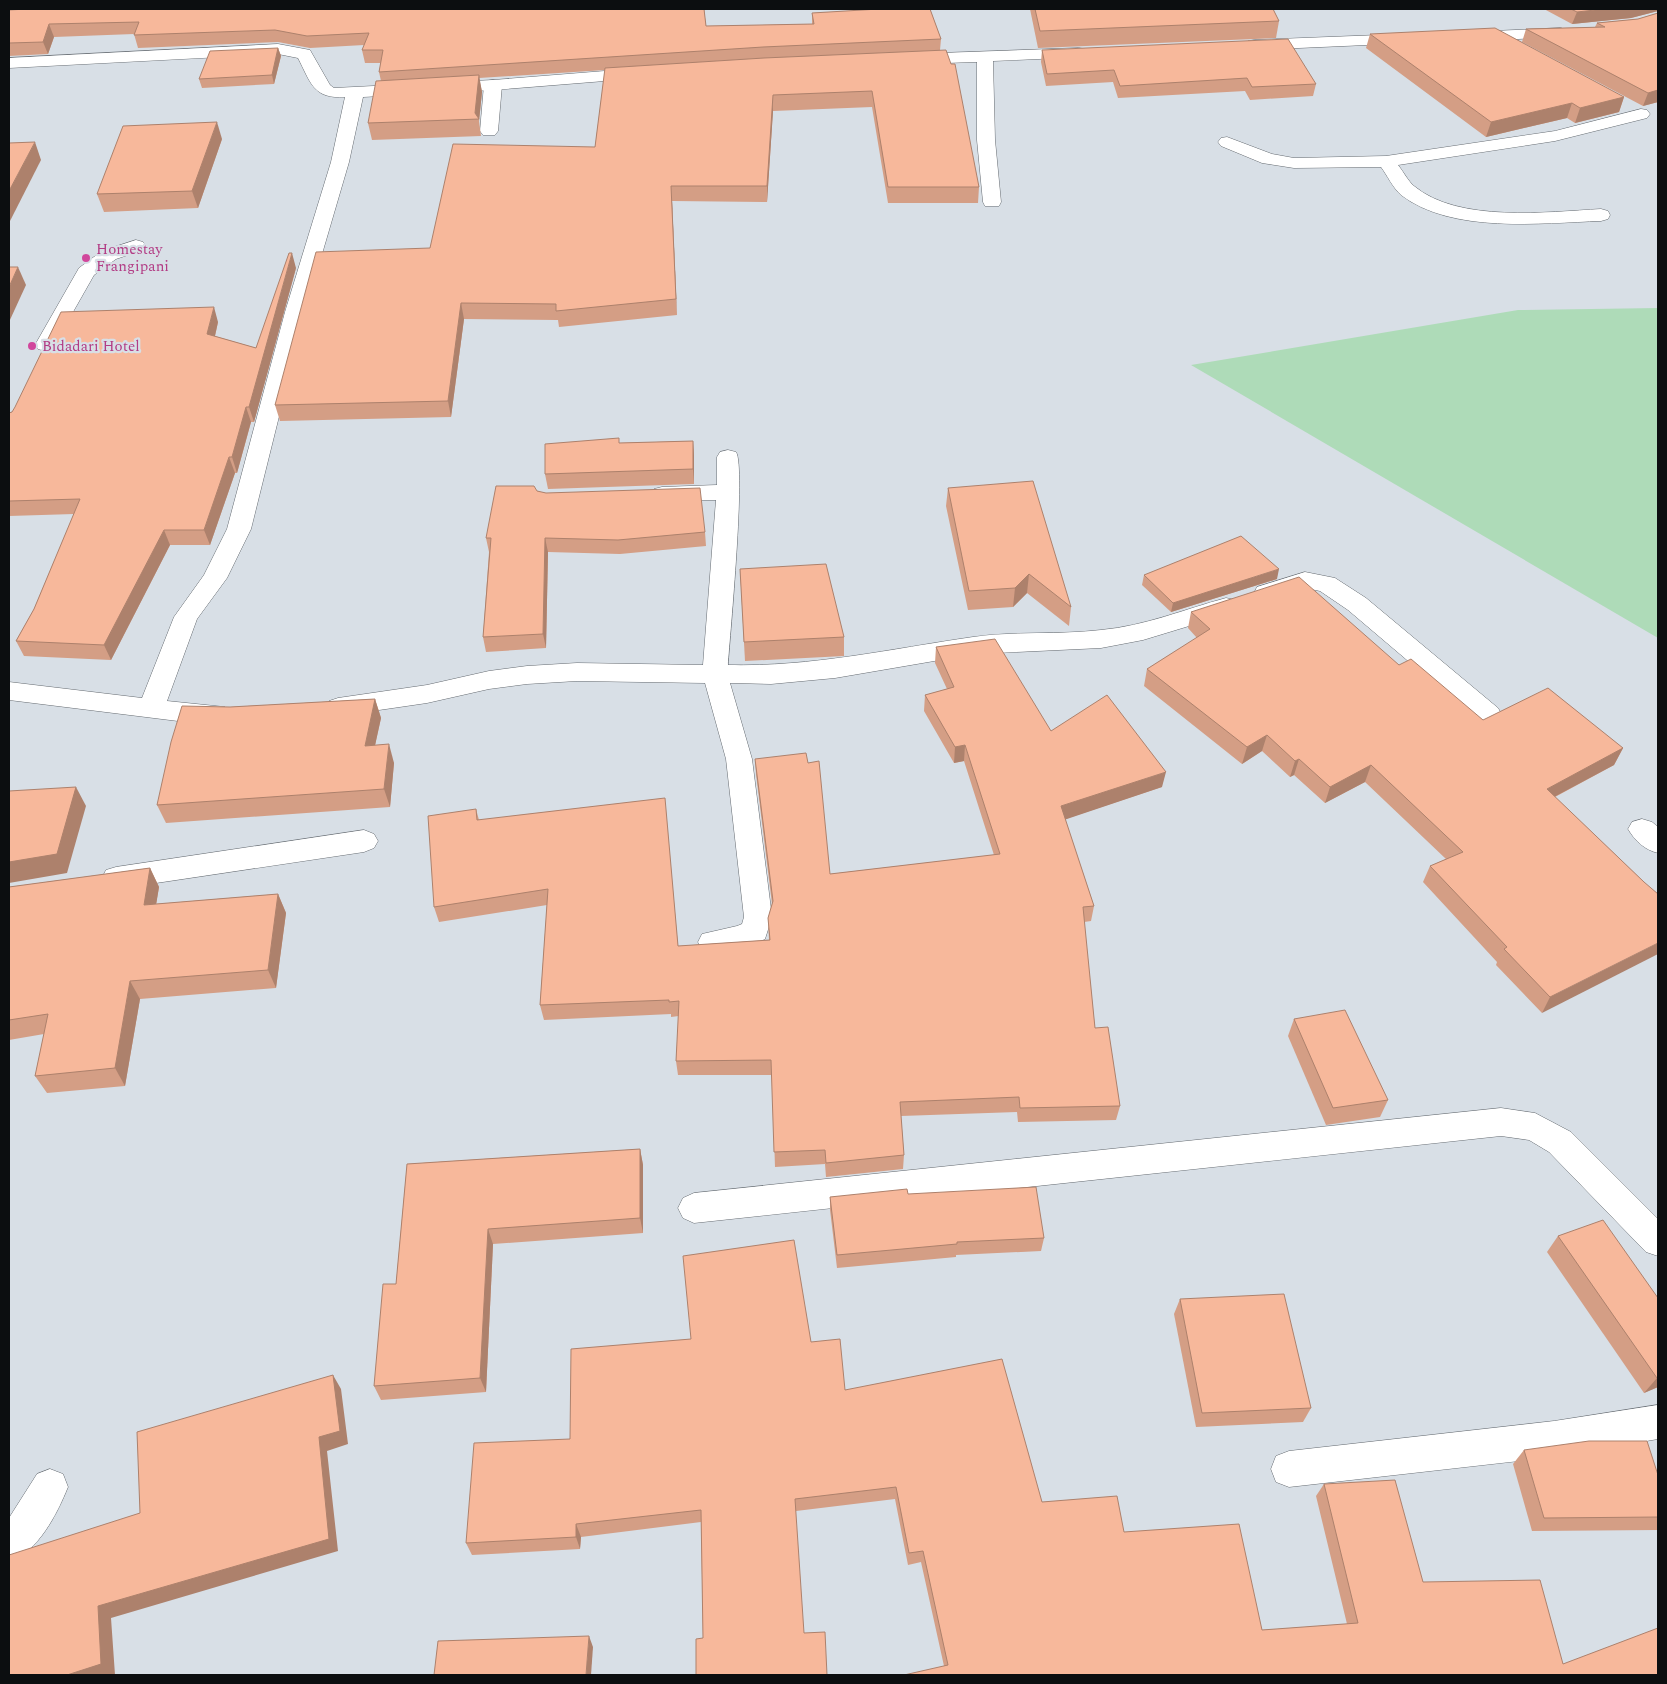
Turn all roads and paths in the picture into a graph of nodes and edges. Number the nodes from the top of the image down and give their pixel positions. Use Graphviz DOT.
graph roads {
  1 [pos="1574,32"];
  2 [pos="1494,36"];
  3 [pos="1453,37"];
  4 [pos="1424,38"];
  5 [pos="1237,46"];
  6 [pos="1520,50"];
  7 [pos="1092,52"];
  8 [pos="986,56"];
  9 [pos="896,60"];
  10 [pos="9,64"];
  11 [pos="660,72"];
  12 [pos="493,85"];
  13 [pos="355,93"];
  14 [pos="1615,100"];
  15 [pos="1641,114"];
  16 [pos="1658,124"];
  17 [pos="489,131"];
  18 [pos="1227,142"];
  19 [pos="1386,161"];
  20 [pos="992,202"];
  21 [pos="1600,215"];
  22 [pos="136,246"];
  23 [pos="39,358"];
  24 [pos="728,457"];
  25 [pos="728,492"];
  26 [pos="643,495"];
  27 [pos="715,674"];
  28 [pos="9,691"];
  29 [pos="151,709"];
  30 [pos="316,710"];
  31 [pos="237,715"];
  32 [pos="1489,715"];
  33 [pos="364,841"];
  34 [pos="87,882"];
  35 [pos="712,942"];
  36 [pos="694,1208"];
  37 [pos="1658,1241"];
  38 [pos="1658,1422"];
  39 [pos="1289,1470"];
  40 [pos="50,1487"];
  41 [pos="9,1544"];
  1 -- 2 [label="street"];
  2 -- 3 [label="street"];
  2 -- 6 [label="street"];
  4 -- 5 [label="street"];
  7 -- 8 [label="street"];
  8 -- 9 [label="street"];
  8 -- 20 [label="street"];
  10 -- 13 [label="street"];
  11 -- 12 [label="street"];
  12 -- 13 [label="street"];
  12 -- 17 [label="street"];
  13 -- 29 [label="street"];
  14 -- 15 [label="street"];
  15 -- 16 [label="street"];
  15 -- 19 [label="street"];
  18 -- 19 [label="street"];
  19 -- 21 [label="street"];
  22 -- 23 [label="street"];
  24 -- 25 [label="street"];
  25 -- 26 [label="street"];
  25 -- 27 [label="street"];
  27 -- 30 [label="street"];
  27 -- 32 [label="street"];
  27 -- 35 [label="street"];
  28 -- 29 [label="street"];
  29 -- 31 [label="street"];
  33 -- 34 [label="street"];
  36 -- 37 [label="street"];
  38 -- 39 [label="street"];
  40 -- 41 [label="street"];
}
